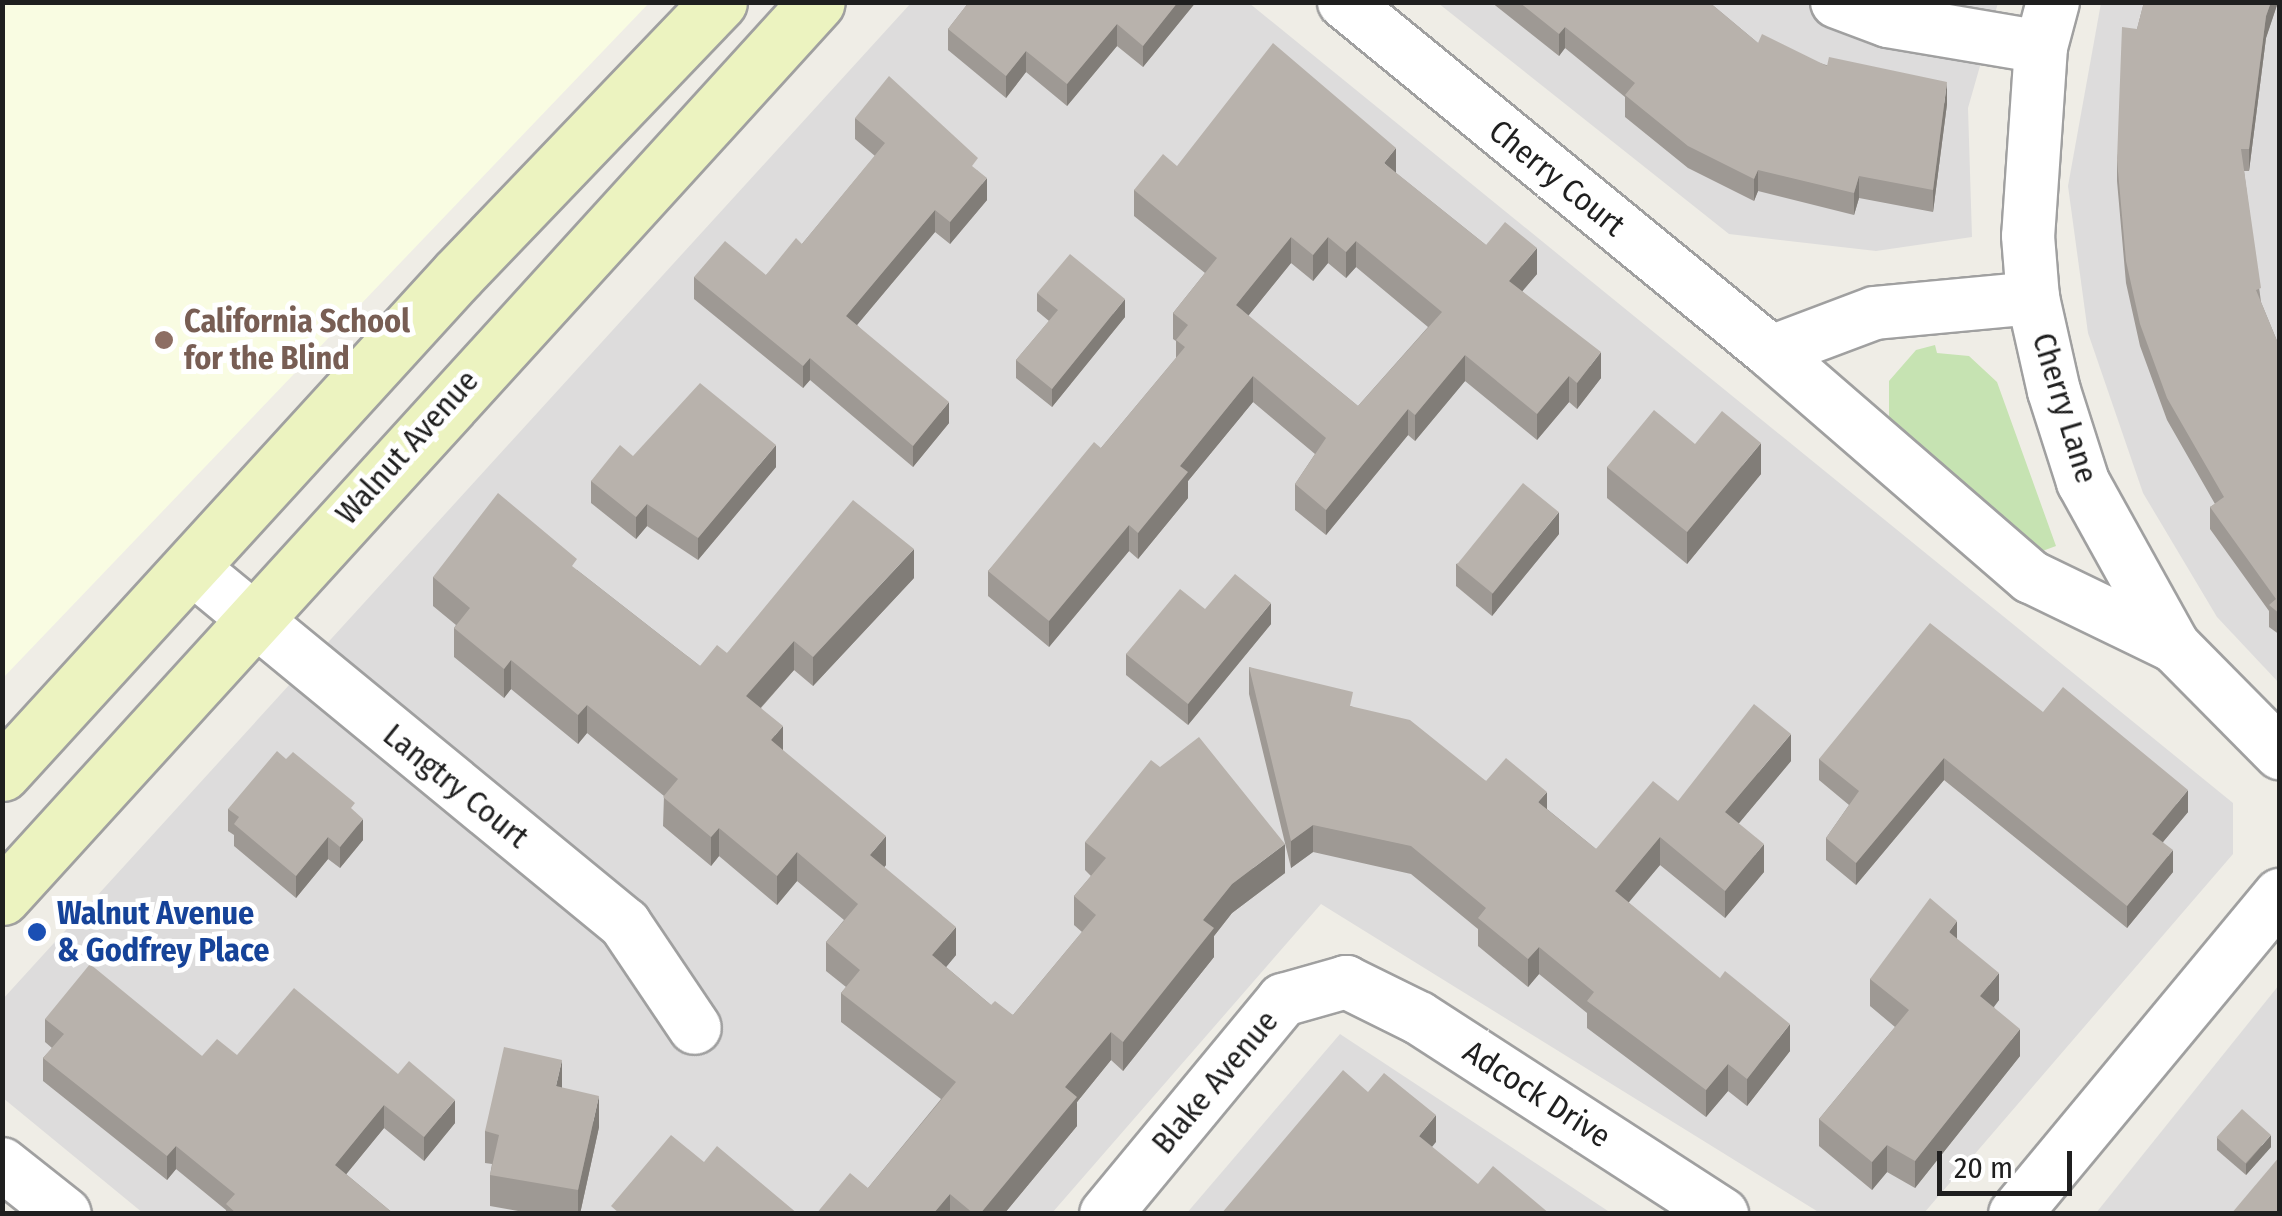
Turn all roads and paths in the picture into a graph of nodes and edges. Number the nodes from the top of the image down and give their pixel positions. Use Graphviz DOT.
graph roads {
  1 [pos="719,2"];
  2 [pos="817,2"];
  3 [pos="1344,2"];
  4 [pos="1837,2"];
  5 [pos="2047,25"];
  6 [pos="2033,298"];
  7 [pos="1771,352"];
  8 [pos="191,567"];
  9 [pos="252,619"];
  10 [pos="2174,646"];
  11 [pos="2280,753"];
  12 [pos="2,772"];
  13 [pos="2280,896"];
  14 [pos="2,897"];
  15 [pos="1346,982"];
  16 [pos="695,1028"];
  17 [pos="2,1164"];
  18 [pos="66,1214"];
  19 [pos="1106,1214"];
  20 [pos="1722,1214"];
  21 [pos="2015,1214"];
  1 -- 8 [label="main road"];
  2 -- 9 [label="main road, Walnut Avenue"];
  3 -- 7 [label="street, Cherry Court"];
  4 -- 5 [label="street"];
  5 -- 6 [label="street, Cherry Lane"];
  6 -- 7 [label="street"];
  6 -- 10 [label="street, Cherry Lane"];
  7 -- 10 [label="street, Cherry Court"];
  8 -- 9 [label="street, Langtry Court"];
  8 -- 12 [label="main road"];
  9 -- 14 [label="main road, Walnut Avenue"];
  9 -- 16 [label="street, Langtry Court"];
  10 -- 11 [label="street, Cherry Lane"];
  13 -- 21 [label="street"];
  15 -- 19 [label="street, Blake Avenue"];
  15 -- 20 [label="street, Adcock Drive"];
  17 -- 18 [label="street"];
}
